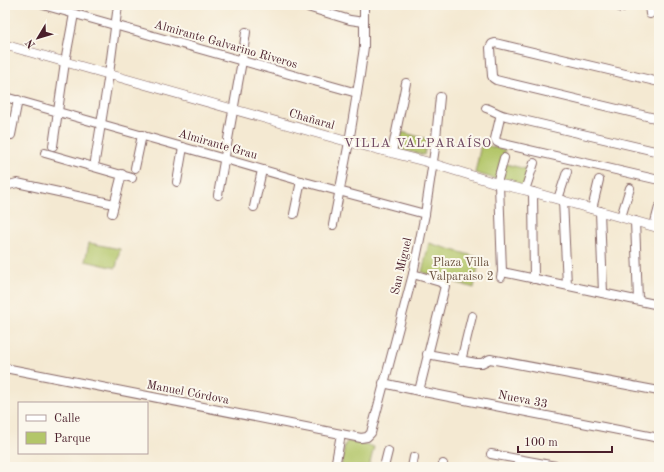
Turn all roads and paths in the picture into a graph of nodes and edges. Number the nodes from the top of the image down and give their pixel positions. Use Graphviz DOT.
graph roads {
  1 [pos="42,5"];
  2 [pos="118,5"];
  3 [pos="301,5"];
  4 [pos="364,5"];
  5 [pos="649,5"];
  6 [pos="74,14"];
  7 [pos="650,14"];
  8 [pos="364,22"];
  9 [pos="116,25"];
  10 [pos="246,32"];
  11 [pos="5,45"];
  12 [pos="242,60"];
  13 [pos="65,62"];
  14 [pos="109,74"];
  15 [pos="659,82"];
  16 [pos="406,83"];
  17 [pos="357,93"];
  18 [pos="440,96"];
  19 [pos="5,97"];
  20 [pos="18,100"];
  21 [pos="486,108"];
  22 [pos="233,109"];
  23 [pos="58,112"];
  24 [pos="501,116"];
  25 [pos="659,119"];
  26 [pos="100,124"];
  27 [pos="12,135"];
  28 [pos="142,135"];
  29 [pos="349,142"];
  30 [pos="52,146"];
  31 [pos="184,147"];
  32 [pos="46,152"];
  33 [pos="392,152"];
  34 [pos="659,152"];
  35 [pos="504,158"];
  36 [pos="225,159"];
  37 [pos="94,161"];
  38 [pos="534,162"];
  39 [pos="433,164"];
  40 [pos="135,168"];
  41 [pos="262,170"];
  42 [pos="568,172"];
  43 [pos="122,174"];
  44 [pos="132,178"];
  45 [pos="599,180"];
  46 [pos="659,180"];
  47 [pos="301,181"];
  48 [pos="177,182"];
  49 [pos="498,183"];
  50 [pos="5,186"];
  51 [pos="630,188"];
  52 [pos="339,191"];
  53 [pos="529,191"];
  54 [pos="218,195"];
  55 [pos="561,200"];
  56 [pos="114,204"];
  57 [pos="254,207"];
  58 [pos="659,207"];
  59 [pos="596,210"];
  60 [pos="112,213"];
  61 [pos="294,214"];
  62 [pos="425,214"];
  63 [pos="621,217"];
  64 [pos="635,221"];
  65 [pos="333,225"];
  66 [pos="656,227"];
  67 [pos="413,274"];
  68 [pos="534,279"];
  69 [pos="567,286"];
  70 [pos="603,293"];
  71 [pos="638,300"];
  72 [pos="659,305"];
  73 [pos="472,316"];
  74 [pos="427,354"];
  75 [pos="461,361"];
  76 [pos="5,368"];
  77 [pos="384,383"];
  78 [pos="419,391"];
  79 [pos="659,391"];
  80 [pos="341,434"];
  81 [pos="367,437"];
  82 [pos="659,438"];
  83 [pos="388,451"];
  84 [pos="491,454"];
  85 [pos="414,457"];
  86 [pos="334,467"];
  87 [pos="384,467"];
  88 [pos="412,467"];
  89 [pos="561,467"];
  1 -- 6 [label="street, Almirante Galvarino Riveros"];
  2 -- 9 [label="street"];
  3 -- 8 [label="street"];
  4 -- 8 [label="street"];
  5 -- 7 [label="street"];
  6 -- 9 [label="street, Almirante Galvarino Riveros"];
  6 -- 13 [label="street"];
  8 -- 17 [label="street"];
  9 -- 12 [label="street, Almirante Galvarino Riveros"];
  9 -- 14 [label="street"];
  10 -- 12 [label="street"];
  11 -- 13 [label="street, Chañaral"];
  12 -- 17 [label="street, Almirante Galvarino Riveros"];
  12 -- 22 [label="street"];
  13 -- 14 [label="street, Chañaral"];
  13 -- 23 [label="street"];
  14 -- 22 [label="street, Chañaral"];
  14 -- 26 [label="street"];
  15 -- 25 [label="street"];
  16 -- 33 [label="street"];
  17 -- 29 [label="street"];
  18 -- 39 [label="street, San Miguel"];
  19 -- 20 [label="street, Almirante Grau"];
  20 -- 23 [label="street, Almirante Grau"];
  20 -- 27 [label="street"];
  21 -- 24 [label="street"];
  22 -- 29 [label="street, Chañaral"];
  22 -- 36 [label="street"];
  23 -- 26 [label="street, Almirante Grau"];
  23 -- 30 [label="street"];
  24 -- 34 [label="street"];
  24 -- 46 [label="street"];
  26 -- 28 [label="street, Almirante Grau"];
  26 -- 37 [label="street"];
  28 -- 31 [label="street, Almirante Grau"];
  28 -- 40 [label="street"];
  29 -- 33 [label="street, Chañaral"];
  29 -- 52 [label="street"];
  31 -- 36 [label="street, Almirante Grau"];
  31 -- 48 [label="street"];
  32 -- 43 [label="street"];
  33 -- 39 [label="street, Chañaral"];
  35 -- 49 [label="street"];
  36 -- 41 [label="street, Almirante Grau"];
  36 -- 54 [label="street"];
  38 -- 53 [label="street"];
  39 -- 49 [label="street, Chañaral"];
  39 -- 62 [label="street, San Miguel"];
  41 -- 47 [label="street, Almirante Grau"];
  41 -- 57 [label="street"];
  42 -- 55 [label="street"];
  43 -- 44 [label="street"];
  43 -- 56 [label="street"];
  45 -- 59 [label="street"];
  47 -- 52 [label="street, Almirante Grau"];
  47 -- 61 [label="street"];
  49 -- 53 [label="street, Chañaral"];
  49 -- 68 [label="street"];
  50 -- 56 [label="street"];
  51 -- 63 [label="street"];
  52 -- 62 [label="street, Almirante Grau"];
  52 -- 65 [label="street"];
  53 -- 55 [label="street, Chañaral"];
  53 -- 68 [label="street"];
  55 -- 59 [label="street, Chañaral"];
  55 -- 69 [label="street"];
  56 -- 60 [label="street"];
  58 -- 66 [label="street"];
  59 -- 63 [label="street, Chañaral"];
  59 -- 70 [label="street"];
  62 -- 67 [label="street, San Miguel"];
  63 -- 64 [label="street, Chañaral"];
  64 -- 66 [label="street, Chañaral"];
  64 -- 71 [label="street"];
  67 -- 74 [label="street"];
  67 -- 77 [label="street, San Miguel"];
  68 -- 69 [label="street"];
  69 -- 70 [label="street"];
  70 -- 71 [label="street"];
  71 -- 72 [label="street"];
  73 -- 75 [label="street"];
  74 -- 75 [label="street"];
  74 -- 78 [label="street"];
  75 -- 79 [label="street"];
  76 -- 80 [label="street, Manuel Córdova"];
  77 -- 78 [label="street, Nueva 33"];
  77 -- 81 [label="street, San Miguel"];
  78 -- 82 [label="street, Nueva 33"];
  80 -- 81 [label="street, Manuel Córdova"];
  80 -- 86 [label="street"];
  83 -- 87 [label="street"];
  84 -- 89 [label="street"];
  85 -- 88 [label="street"];
}
